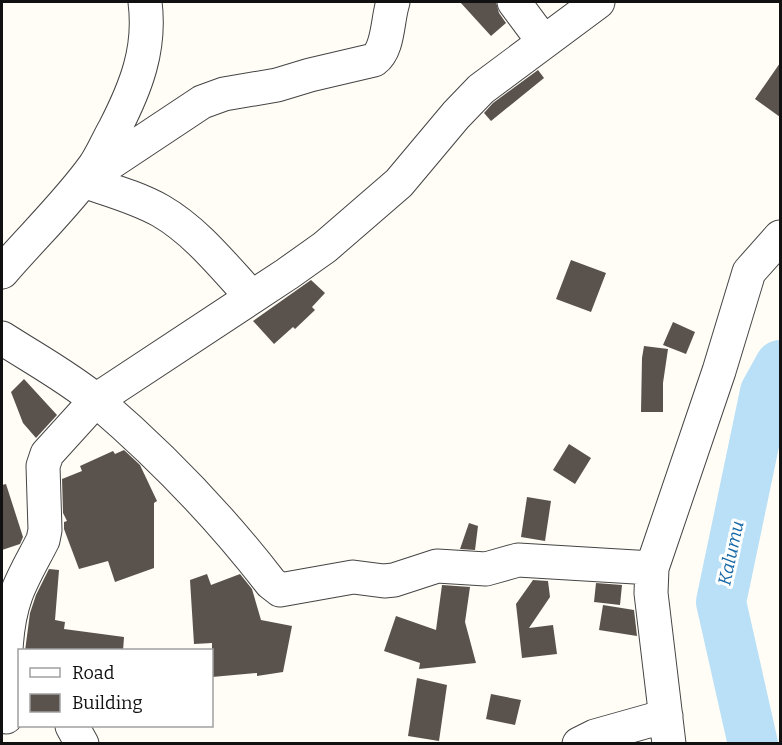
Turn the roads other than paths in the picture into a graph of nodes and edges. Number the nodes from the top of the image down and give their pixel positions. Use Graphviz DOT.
graph roads {
  1 [pos="145,2"];
  2 [pos="393,2"];
  3 [pos="514,2"];
  4 [pos="598,2"];
  5 [pos="543,41"];
  6 [pos="83,181"];
  7 [pos="780,237"];
  8 [pos="2,272"];
  9 [pos="252,297"];
  10 [pos="2,338"];
  11 [pos="96,400"];
  12 [pos="652,568"];
  13 [pos="9,717"];
  14 [pos="73,727"];
  15 [pos="668,730"];
  16 [pos="82,744"];
  17 [pos="579,744"];
  1 -- 6 [label="street"];
  2 -- 6 [label="street"];
  3 -- 5 [label="street"];
  4 -- 5 [label="street"];
  5 -- 9 [label="street"];
  6 -- 8 [label="street"];
  6 -- 9 [label="street"];
  7 -- 12 [label="street"];
  9 -- 11 [label="street"];
  10 -- 11 [label="street"];
  11 -- 12 [label="street"];
  11 -- 13 [label="street"];
  12 -- 15 [label="street"];
  14 -- 16 [label="street"];
  15 -- 17 [label="street"];
}
